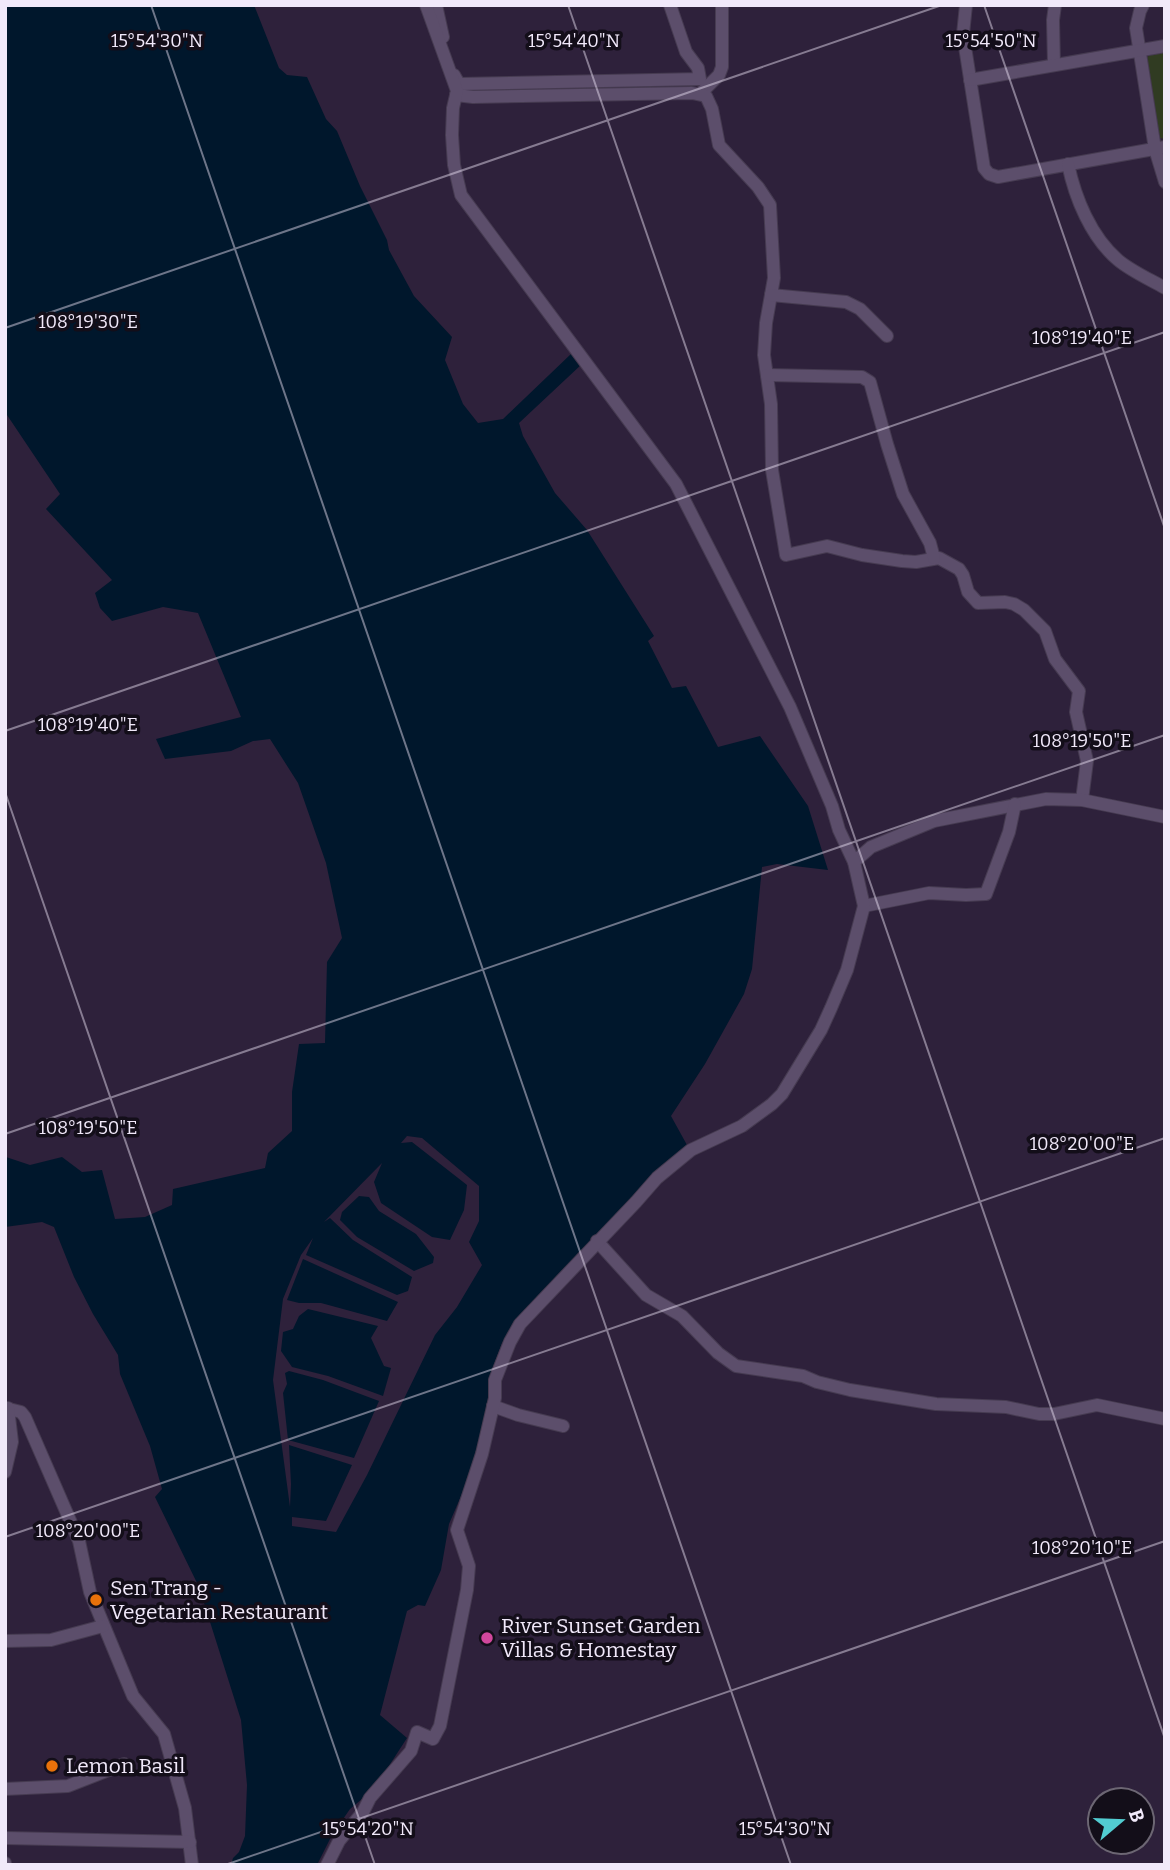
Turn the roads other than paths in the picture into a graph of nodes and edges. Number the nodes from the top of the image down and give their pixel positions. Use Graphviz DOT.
graph roads {
  1 [pos="426,5"];
  2 [pos="436,5"];
  3 [pos="670,5"];
  4 [pos="722,5"];
  5 [pos="966,5"];
  6 [pos="1055,5"];
  7 [pos="1143,5"];
  8 [pos="1165,46"];
  9 [pos="1140,51"];
  10 [pos="1054,65"];
  11 [pos="970,80"];
  12 [pos="700,94"];
  13 [pos="456,95"];
  14 [pos="1160,148"];
  15 [pos="1068,164"];
  16 [pos="1165,181"];
  17 [pos="1165,288"];
  18 [pos="771,295"];
  19 [pos="887,336"];
  20 [pos="767,376"];
  21 [pos="933,558"];
  22 [pos="1082,800"];
  23 [pos="1015,804"];
  24 [pos="1165,817"];
  25 [pos="855,862"];
  26 [pos="864,906"];
  27 [pos="597,1241"];
  28 [pos="493,1406"];
  29 [pos="7,1408"];
  30 [pos="1165,1419"];
  31 [pos="563,1426"];
  32 [pos="5,1472"];
  33 [pos="103,1626"];
  34 [pos="5,1641"];
  35 [pos="124,1764"];
  36 [pos="5,1789"];
  37 [pos="5,1838"];
  38 [pos="190,1842"];
  39 [pos="192,1865"];
  40 [pos="327,1865"];
  1 -- 13 [label="street"];
  2 -- 3 [label="street"];
  4 -- 12 [label="street"];
  5 -- 11 [label="street"];
  6 -- 10 [label="street"];
  7 -- 9 [label="street"];
  8 -- 9 [label="street"];
  9 -- 10 [label="street"];
  9 -- 14 [label="street"];
  10 -- 11 [label="street"];
  11 -- 15 [label="street"];
  12 -- 13 [label="street"];
  12 -- 18 [label="street"];
  13 -- 25 [label="street"];
  14 -- 15 [label="street"];
  14 -- 16 [label="street"];
  15 -- 17 [label="street"];
  18 -- 19 [label="street"];
  18 -- 20 [label="street"];
  20 -- 21 [label="street"];
  20 -- 21 [label="street"];
  21 -- 22 [label="street"];
  22 -- 23 [label="street"];
  22 -- 24 [label="street"];
  23 -- 25 [label="street"];
  23 -- 26 [label="street"];
  25 -- 26 [label="street"];
  26 -- 27 [label="street"];
  27 -- 28 [label="street"];
  27 -- 30 [label="street"];
  28 -- 31 [label="street"];
  28 -- 40 [label="street"];
  29 -- 32 [label="street"];
  29 -- 33 [label="street"];
  33 -- 34 [label="street"];
  33 -- 38 [label="street"];
  35 -- 36 [label="street"];
  37 -- 38 [label="street"];
  38 -- 39 [label="street"];
}
